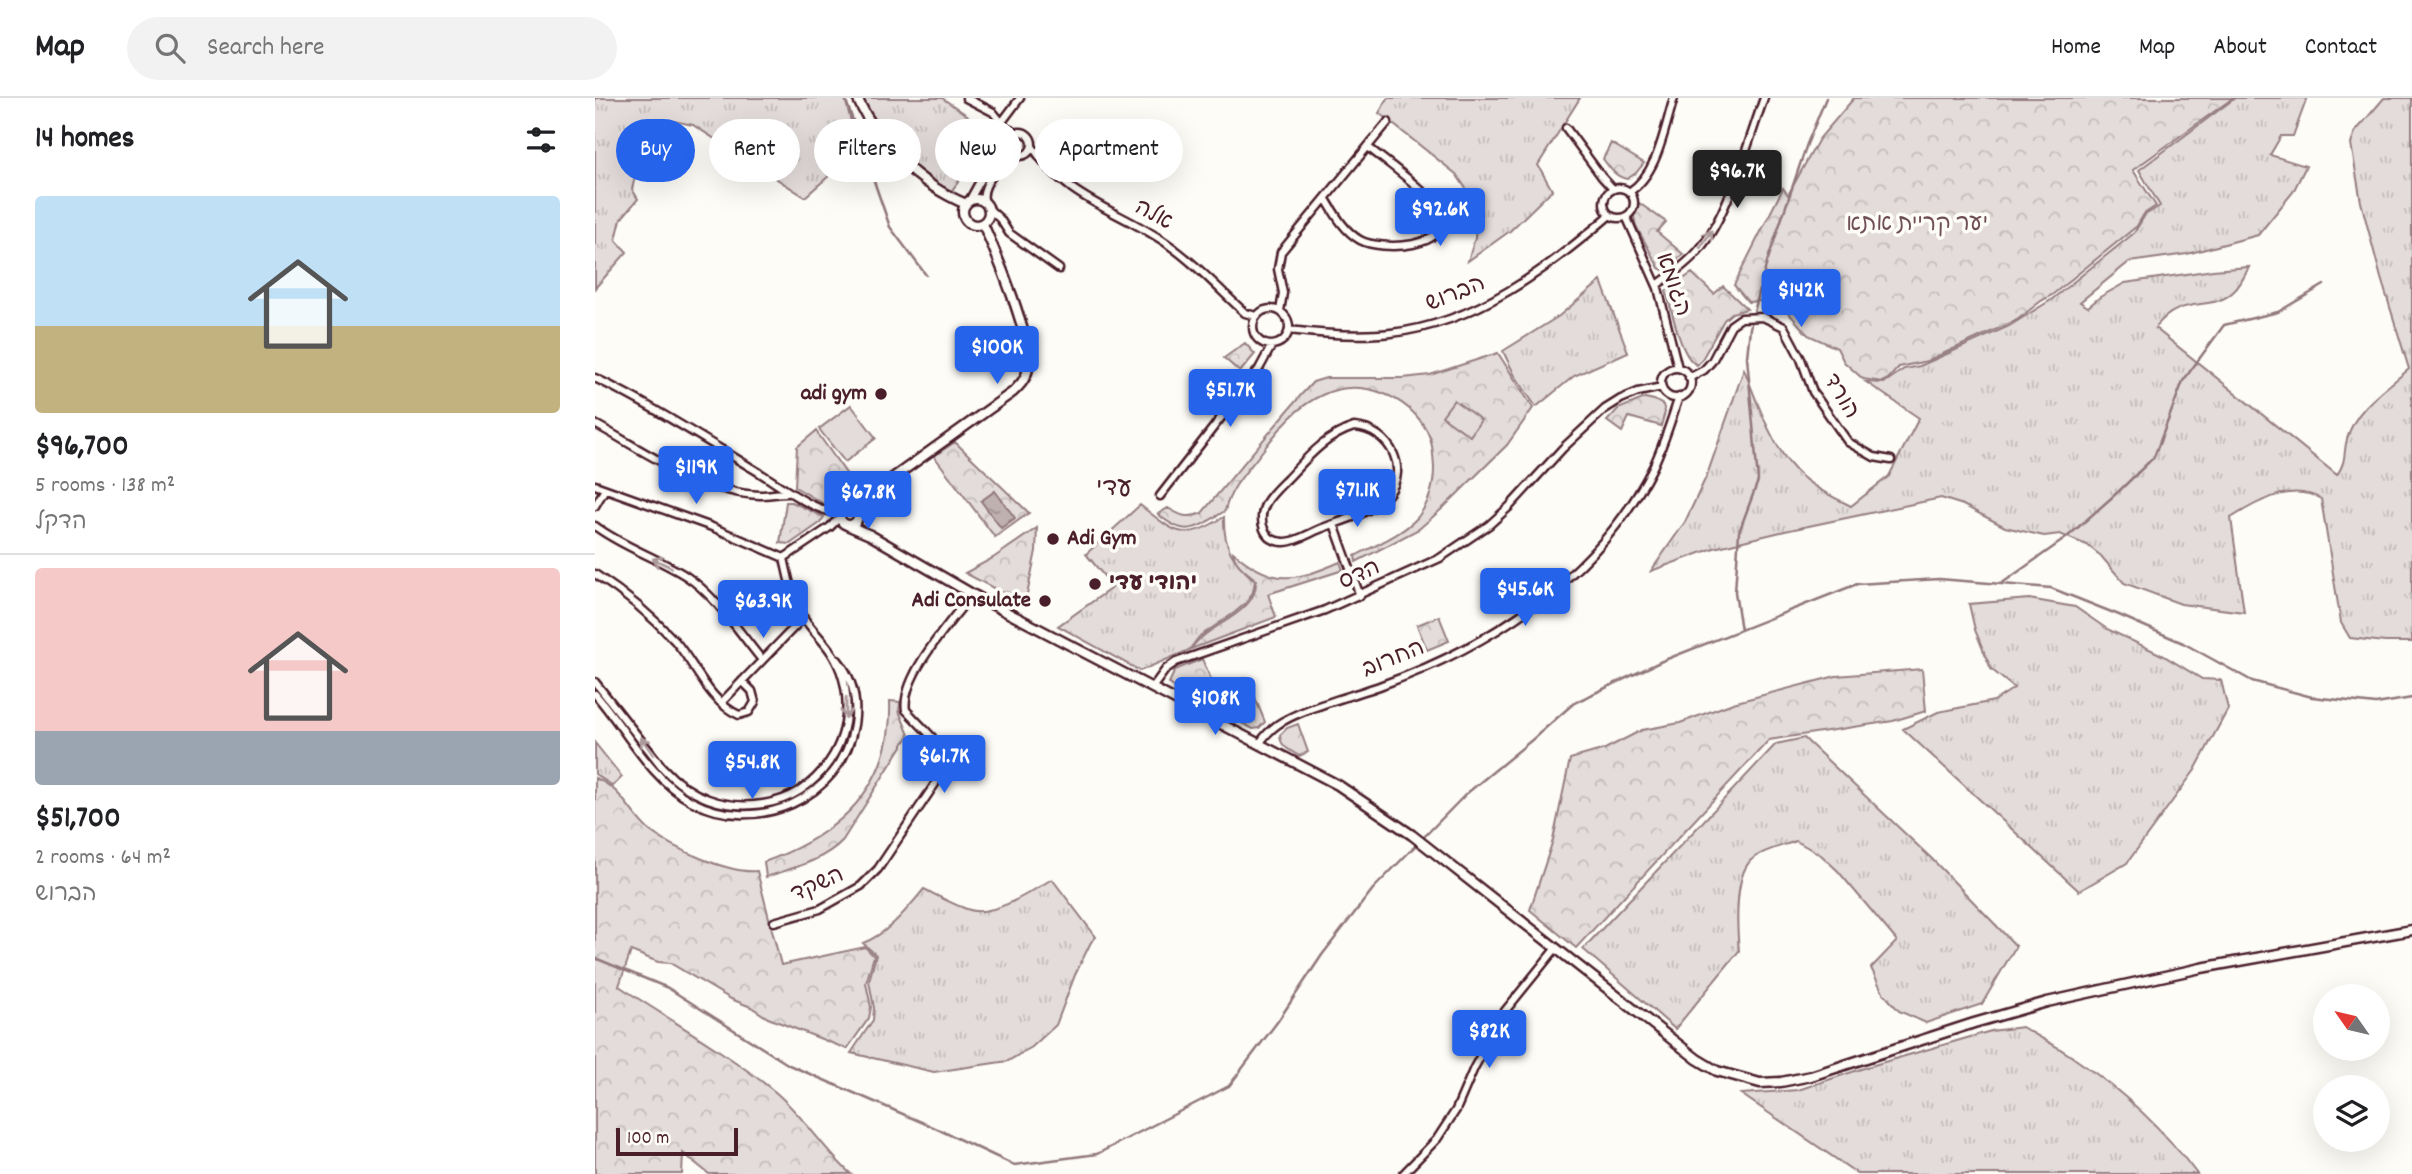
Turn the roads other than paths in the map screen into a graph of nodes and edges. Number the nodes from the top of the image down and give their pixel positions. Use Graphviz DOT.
graph roads {
  1 [pos="857,98"];
  2 [pos="966,98"];
  3 [pos="1020,98"];
  4 [pos="1674,98"];
  5 [pos="1763,98"];
  6 [pos="999,119"];
  7 [pos="1004,119"];
  8 [pos="1388,122"];
  9 [pos="1566,128"];
  10 [pos="1021,134"];
  11 [pos="1032,146"];
  12 [pos="1368,147"];
  13 [pos="1021,155"];
  14 [pos="978,182"];
  15 [pos="990,182"];
  16 [pos="1613,189"];
  17 [pos="1629,192"];
  18 [pos="1326,199"];
  19 [pos="967,203"];
  20 [pos="987,206"];
  21 [pos="1610,215"];
  22 [pos="1626,216"];
  23 [pos="983,224"];
  24 [pos="1059,269"];
  25 [pos="1657,285"];
  26 [pos="1280,311"];
  27 [pos="1256,316"];
  28 [pos="1289,330"];
  29 [pos="1272,345"];
  30 [pos="1678,368"];
  31 [pos="595,378"];
  32 [pos="1689,378"];
  33 [pos="1661,387"];
  34 [pos="1679,397"];
  35 [pos="595,424"];
  36 [pos="1891,460"];
  37 [pos="595,485"];
  38 [pos="605,489"];
  39 [pos="787,492"];
  40 [pos="1160,496"];
  41 [pos="866,497"];
  42 [pos="595,506"];
  43 [pos="848,506"];
  44 [pos="858,516"];
  45 [pos="843,520"];
  46 [pos="1333,524"];
  47 [pos="595,526"];
  48 [pos="870,535"];
  49 [pos="784,558"];
  50 [pos="595,574"];
  51 [pos="972,594"];
  52 [pos="1360,596"];
  53 [pos="804,617"];
  54 [pos="830,651"];
  55 [pos="762,660"];
  56 [pos="742,681"];
  57 [pos="595,682"];
  58 [pos="1152,688"];
  59 [pos="595,694"];
  60 [pos="722,702"];
  61 [pos="1259,744"];
  62 [pos="774,922"];
  63 [pos="2412,930"];
  64 [pos="1556,948"];
  65 [pos="1403,1174"];
  1 -- 19 [label="street"];
  2 -- 6 [label="street"];
  3 -- 7 [label="street"];
  4 -- 17 [label="street"];
  25 -- 5 [label="street, one-way"];
  8 -- 12 [label="street"];
  9 -- 16 [label="street"];
  10 -- 11 [label="street"];
  11 -- 13 [label="street"];
  11 -- 27 [label="street, אלה"];
  12 -- 18 [label="street"];
  12 -- 18 [label="street"];
  14 -- 19 [label="street"];
  15 -- 20 [label="street"];
  16 -- 17 [label="street"];
  16 -- 21 [label="street"];
  17 -- 22 [label="street"];
  18 -- 26 [label="street"];
  19 -- 20 [label="street"];
  19 -- 23 [label="street"];
  20 -- 23 [label="street"];
  20 -- 24 [label="street"];
  21 -- 22 [label="street"];
  21 -- 28 [label="street, הברוש"];
  22 -- 25 [label="street, הגומא"];
  23 -- 41 [label="street"];
  25 -- 30 [label="street, הגומא"];
  26 -- 27 [label="street"];
  26 -- 28 [label="street"];
  27 -- 29 [label="street"];
  28 -- 29 [label="street"];
  29 -- 40 [label="street"];
  30 -- 32 [label="street"];
  30 -- 33 [label="street"];
  31 -- 39 [label="street"];
  32 -- 34 [label="street"];
  32 -- 36 [label="street, הורד"];
  33 -- 34 [label="street"];
  33 -- 52 [label="street, הדס"];
  34 -- 61 [label="street, החרוב"];
  35 -- 39 [label="street"];
  37 -- 38 [label="street"];
  38 -- 42 [label="street"];
  38 -- 49 [label="street"];
  39 -- 45 [label="street"];
  41 -- 43 [label="street"];
  41 -- 44 [label="street"];
  43 -- 44 [label="street"];
  43 -- 45 [label="street"];
  44 -- 45 [label="street"];
  44 -- 48 [label="street"];
  45 -- 48 [label="street"];
  45 -- 49 [label="street"];
  46 -- 46 [label="street"];
  46 -- 52 [label="street"];
  55 -- 47 [label="street, one-way"];
  48 -- 51 [label="street"];
  49 -- 53 [label="street"];
  50 -- 60 [label="street"];
  51 -- 58 [label="street"];
  51 -- 62 [label="street, השקד"];
  52 -- 58 [label="street, הדס"];
  53 -- 54 [label="street"];
  53 -- 55 [label="street"];
  54 -- 57 [label="street, one-way"];
  54 -- 59 [label="street"];
  55 -- 56 [label="street"];
  56 -- 60 [label="street"];
  56 -- 60 [label="street"];
  58 -- 61 [label="street"];
  61 -- 64 [label="street"];
  63 -- 64 [label="street"];
  64 -- 65 [label="street"];
}
